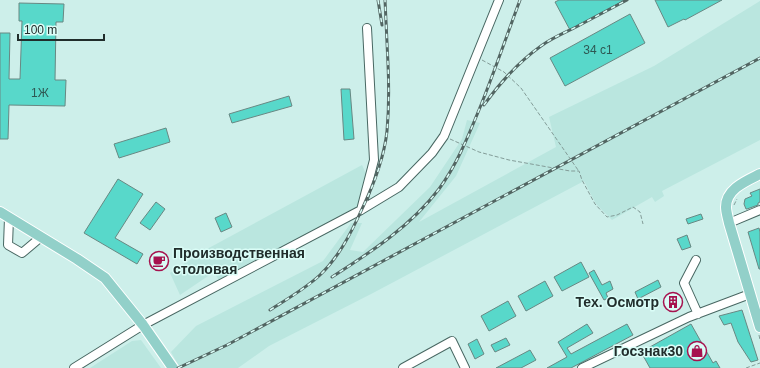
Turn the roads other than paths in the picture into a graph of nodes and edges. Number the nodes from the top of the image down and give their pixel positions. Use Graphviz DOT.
graph roads {
  1 [pos="499,0"];
  2 [pos="367,28"];
  3 [pos="760,174"];
  4 [pos="361,210"];
  5 [pos="760,210"];
  6 [pos="0,212"];
  7 [pos="9,218"];
  8 [pos="729,223"];
  9 [pos="41,237"];
  10 [pos="696,260"];
  11 [pos="750,294"];
  12 [pos="698,314"];
  13 [pos="143,325"];
  14 [pos="760,327"];
  15 [pos="74,368"];
  16 [pos="173,368"];
  17 [pos="403,368"];
  18 [pos="465,368"];
  19 [pos="582,368"];
  1 -- 4 [label="lane"];
  2 -- 4 [label="lane"];
  3 -- 8 [label="main road"];
  4 -- 13 [label="lane"];
  5 -- 8 [label="lane"];
  6 -- 7 [label="main road"];
  7 -- 9 [label="main road"];
  7 -- 9 [label="lane"];
  8 -- 11 [label="main road"];
  9 -- 13 [label="main road"];
  10 -- 12 [label="lane"];
  11 -- 12 [label="lane"];
  11 -- 14 [label="main road"];
  12 -- 19 [label="lane"];
  13 -- 15 [label="lane"];
  13 -- 16 [label="main road"];
  17 -- 18 [label="lane"];
}
